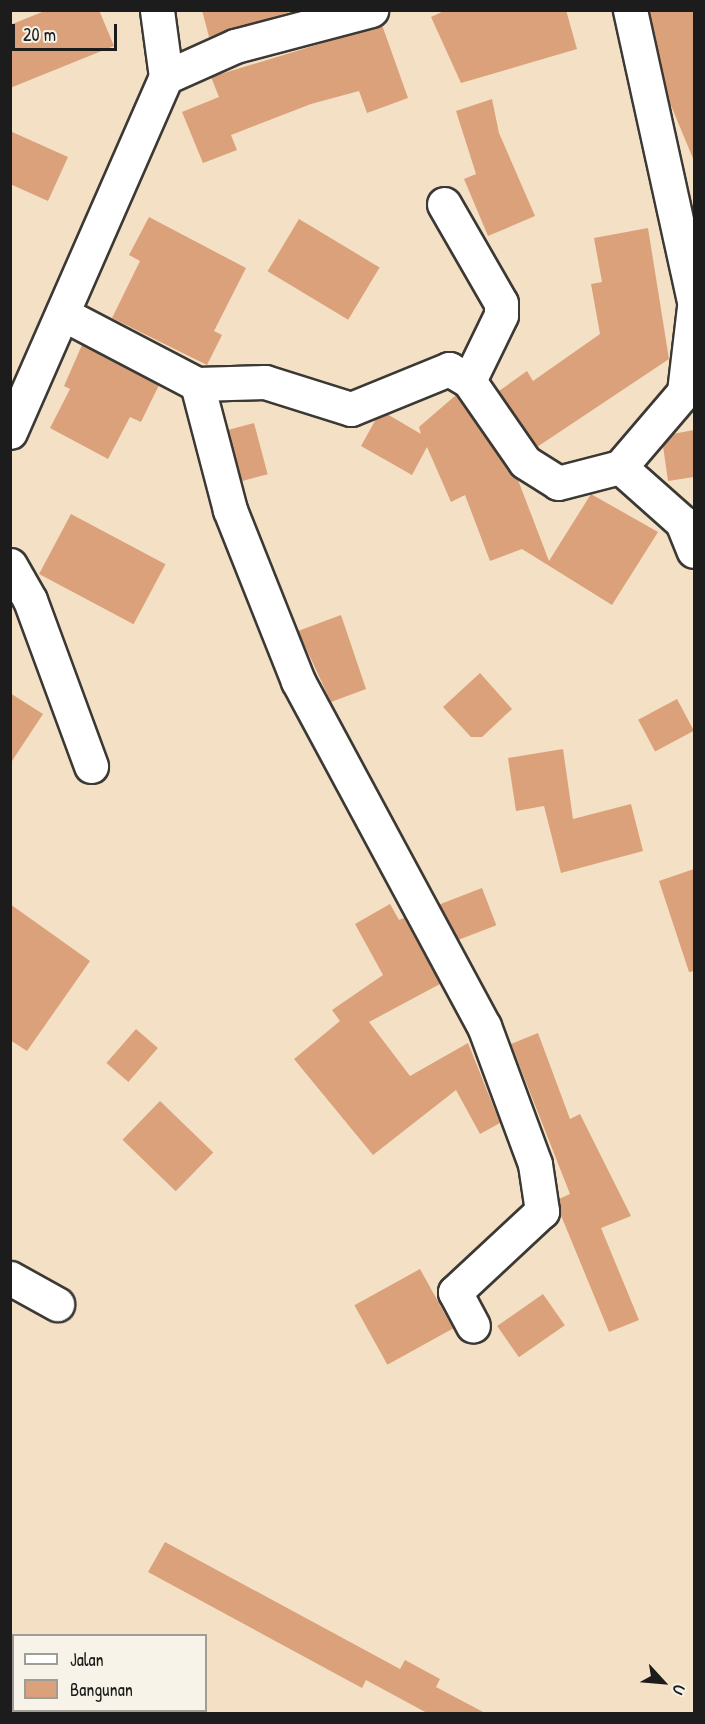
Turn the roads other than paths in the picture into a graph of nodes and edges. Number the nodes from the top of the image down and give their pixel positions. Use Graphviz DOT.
graph roads {
  1 [pos="157,10"];
  2 [pos="371,10"];
  3 [pos="630,10"];
  4 [pos="166,77"];
  5 [pos="444,204"];
  6 [pos="694,300"];
  7 [pos="694,307"];
  8 [pos="65,315"];
  9 [pos="469,381"];
  10 [pos="197,384"];
  11 [pos="10,432"];
  12 [pos="620,467"];
  13 [pos="694,551"];
  14 [pos="10,564"];
  15 [pos="91,766"];
  16 [pos="10,1278"];
  17 [pos="57,1304"];
  18 [pos="473,1326"];
  1 -- 4 [label="street"];
  2 -- 4 [label="street"];
  3 -- 6 [label="street"];
  4 -- 8 [label="street"];
  5 -- 9 [label="street"];
  7 -- 12 [label="street"];
  8 -- 10 [label="street"];
  8 -- 11 [label="street"];
  9 -- 10 [label="street"];
  9 -- 12 [label="street"];
  10 -- 18 [label="street"];
  12 -- 13 [label="street"];
  14 -- 15 [label="street"];
  16 -- 17 [label="street"];
}
